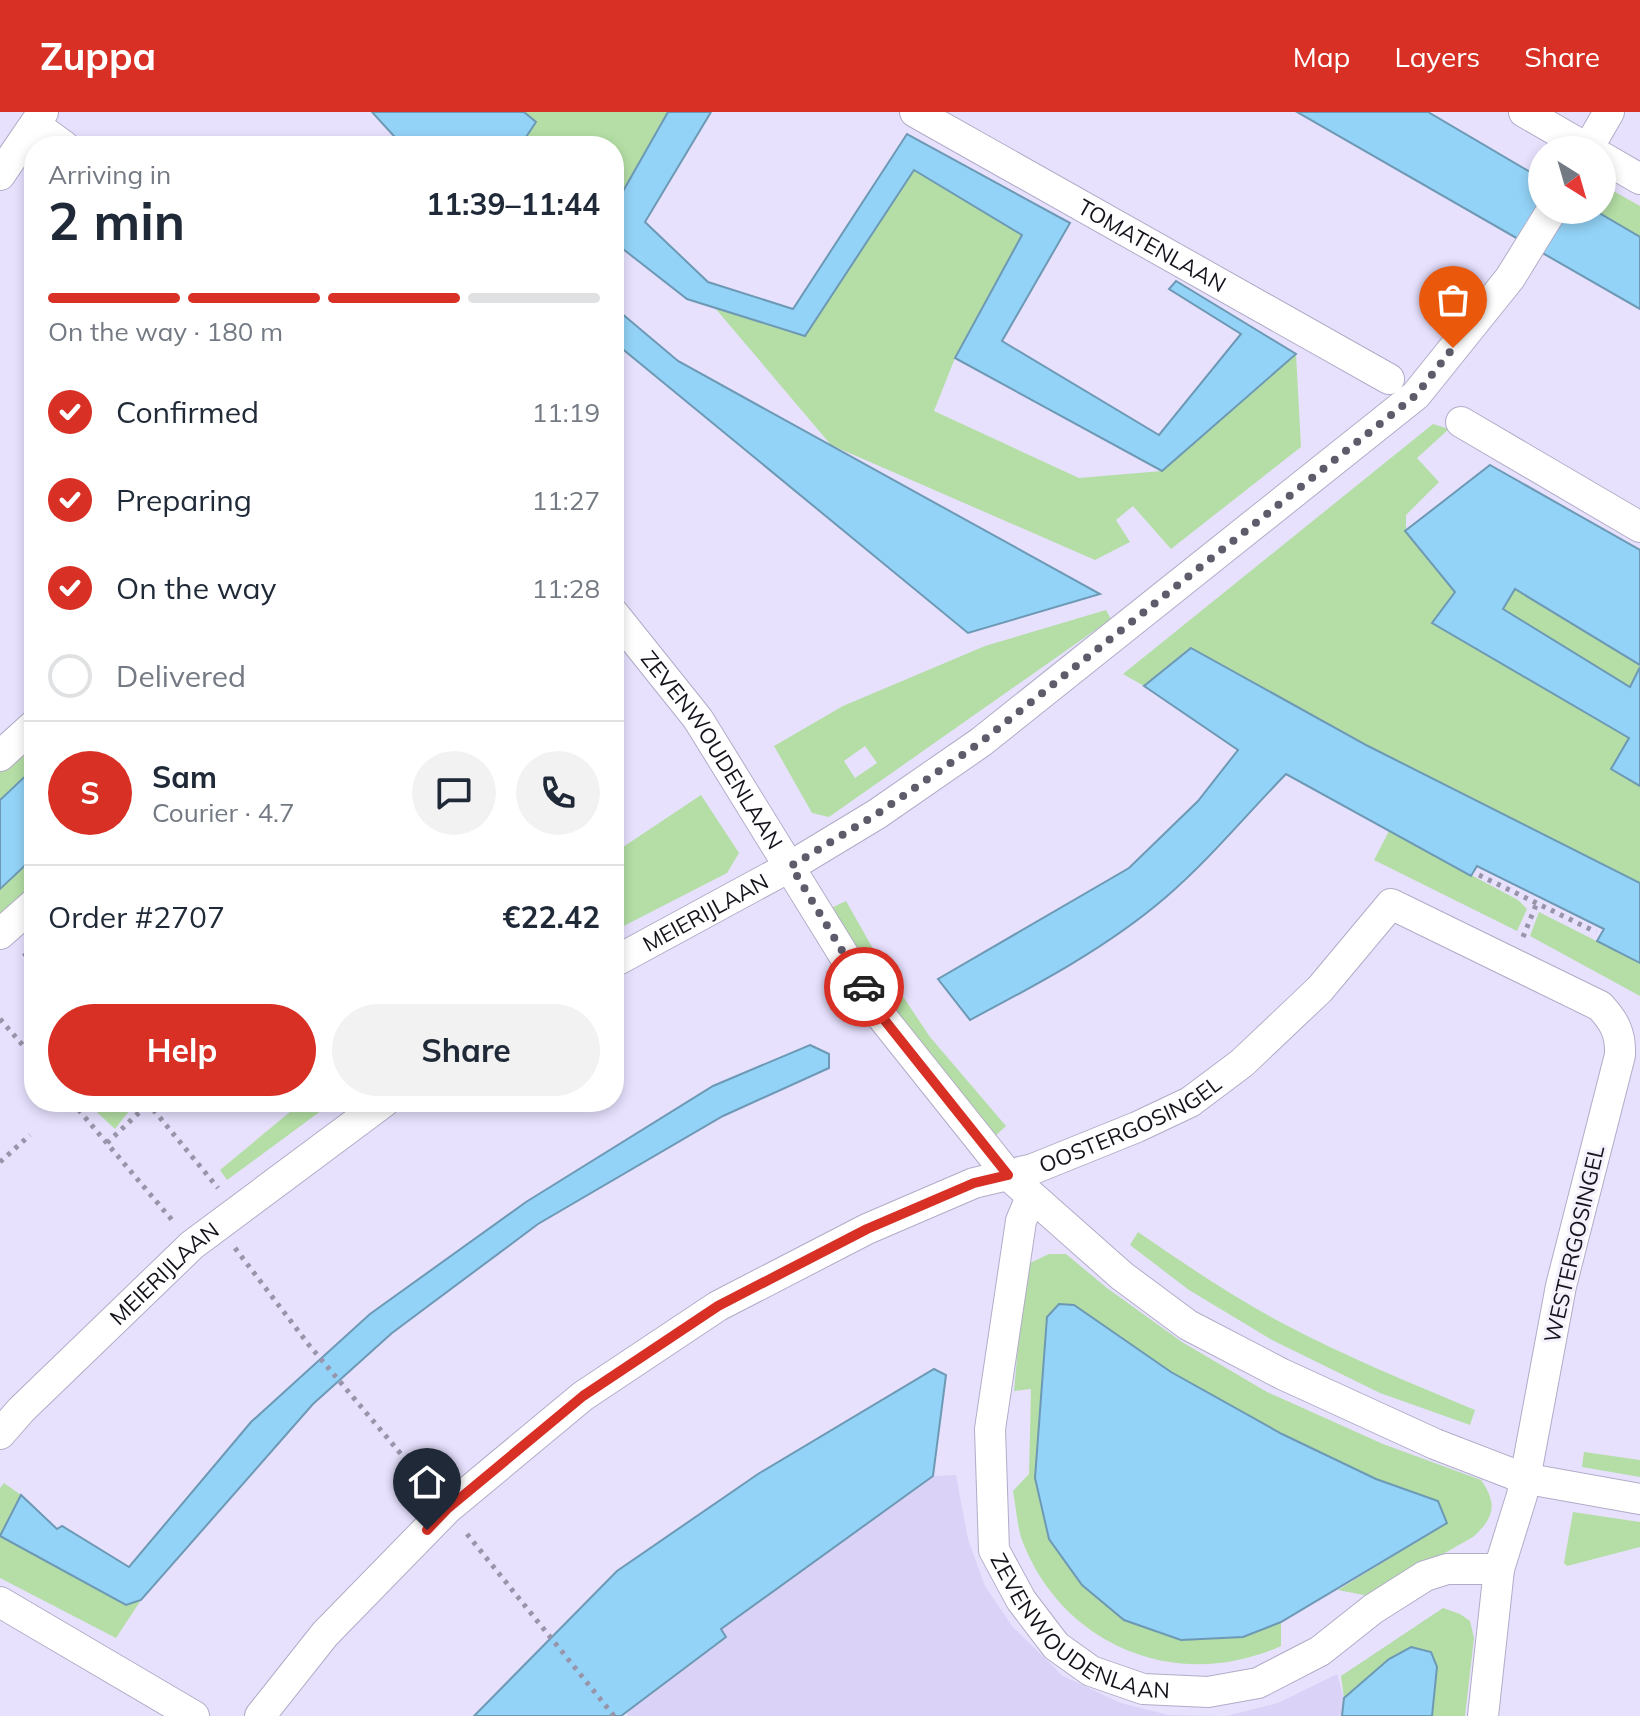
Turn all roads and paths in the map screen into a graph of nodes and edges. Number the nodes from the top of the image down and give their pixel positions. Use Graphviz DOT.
graph roads {
  1 [pos="915,112"];
  2 [pos="1524,112"];
  3 [pos="1609,112"];
  4 [pos="39,118"];
  5 [pos="27,136"];
  6 [pos="55,136"];
  7 [pos="1566,136"];
  8 [pos="1599,136"];
  9 [pos="24,140"];
  10 [pos="1616,165"];
  11 [pos="0,175"];
  12 [pos="1640,179"];
  13 [pos="1543,224"];
  14 [pos="1389,379"];
  15 [pos="1461,422"];
  16 [pos="1640,527"];
  17 [pos="624,626"];
  18 [pos="24,734"];
  19 [pos="0,756"];
  20 [pos="791,866"];
  21 [pos="1479,875"];
  22 [pos="1391,904"];
  23 [pos="1536,905"];
  24 [pos="24,913"];
  25 [pos="1596,932"];
  26 [pos="0,934"];
  27 [pos="1523,938"];
  28 [pos="624,957"];
  29 [pos="0,1019"];
  30 [pos="24,1047"];
  31 [pos="81,1112"];
  32 [pos="139,1112"];
  33 [pos="154,1112"];
  34 [pos="370,1112"];
  35 [pos="30,1135"];
  36 [pos="107,1143"];
  37 [pos="0,1162"];
  38 [pos="1008,1175"];
  39 [pos="1031,1197"];
  40 [pos="227,1218"];
  41 [pos="192,1245"];
  42 [pos="350,1395"];
  43 [pos="0,1434"];
  44 [pos="1523,1478"];
  45 [pos="1640,1499"];
  46 [pos="1499,1569"];
  47 [pos="0,1602"];
  48 [pos="539,1622"];
  49 [pos="194,1716"];
  50 [pos="260,1716"];
  51 [pos="614,1716"];
  52 [pos="1483,1716"];
  1 -- 14 [label="street, TOMATENLAAN"];
  2 -- 7 [label="street"];
  3 -- 8 [label="street"];
  4 -- 5 [label="street"];
  4 -- 6 [label="street"];
  9 -- 11 [label="street"];
  10 -- 12 [label="street"];
  13 -- 20 [label="street, MEIERIJLAAN"];
  15 -- 16 [label="street"];
  17 -- 20 [label="street, ZEVENWOUDENLAAN"];
  18 -- 19 [label="street"];
  20 -- 28 [label="street, MEIERIJLAAN"];
  20 -- 38 [label="street, ZEVENWOUDENLAAN"];
  21 -- 23 [label="path"];
  22 -- 38 [label="street, OOSTERGOSINGEL"];
  22 -- 44 [label="street, WESTERGOSINGEL"];
  23 -- 25 [label="path"];
  23 -- 27 [label="path"];
  24 -- 26 [label="street"];
  29 -- 30 [label="path"];
  31 -- 36 [label="path"];
  32 -- 36 [label="path"];
  33 -- 40 [label="path"];
  34 -- 40 [label="street, MEIERIJLAAN"];
  35 -- 37 [label="path"];
  36 -- 41 [label="path"];
  38 -- 39 [label="street, ZEVENWOUDENLAAN"];
  38 -- 50 [label="street, OOSTERGOSINGEL"];
  39 -- 44 [label="street, ZEVENWOUDENLAAN"];
  39 -- 46 [label="street, ZEVENWOUDENLAAN"];
  40 -- 41 [label="street, MEIERIJLAAN"];
  40 -- 42 [label="path"];
  41 -- 43 [label="street, MEIERIJLAAN"];
  44 -- 45 [label="street, ZEVENWOUDENLAAN"];
  44 -- 46 [label="street, WESTERGOSINGEL"];
  46 -- 52 [label="street, WESTERGOSINGEL"];
  47 -- 49 [label="street"];
  48 -- 51 [label="path"];
}
